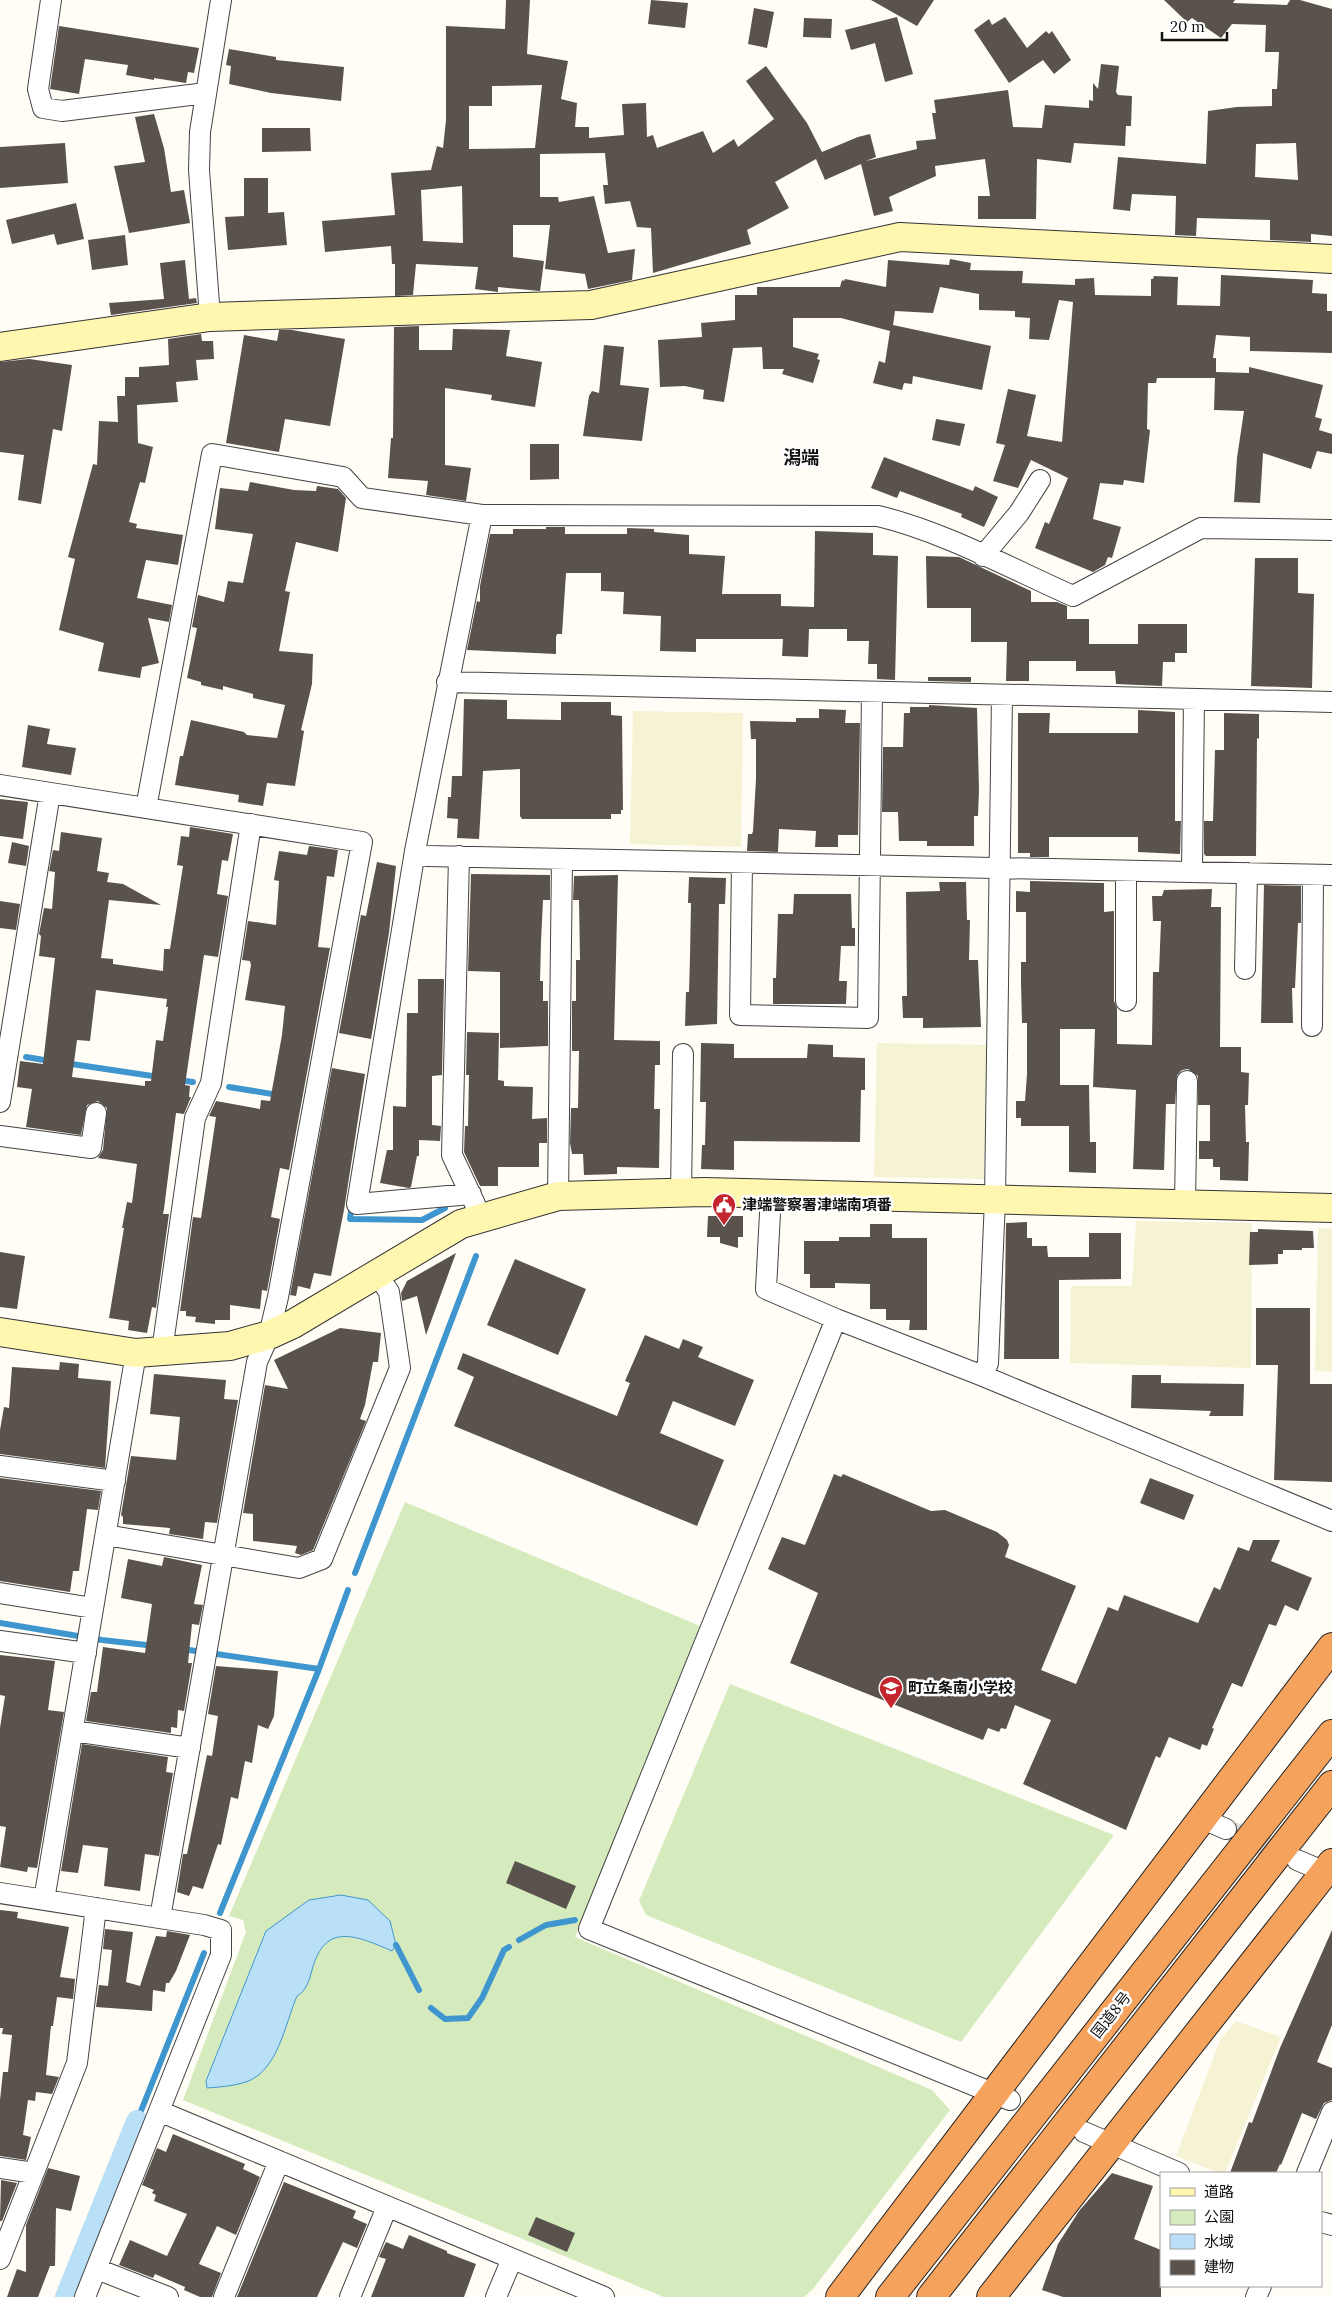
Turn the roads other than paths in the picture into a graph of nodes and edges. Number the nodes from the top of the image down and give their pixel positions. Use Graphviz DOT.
graph roads {
  1 [pos="51,0"];
  2 [pos="221,0"];
  3 [pos="206,93"];
  4 [pos="1332,259"];
  5 [pos="210,317"];
  6 [pos="0,347"];
  7 [pos="1040,480"];
  8 [pos="482,515"];
  9 [pos="1332,530"];
  10 [pos="983,556"];
  11 [pos="448,682"];
  12 [pos="872,692"];
  13 [pos="1002,695"];
  14 [pos="1194,699"];
  15 [pos="1332,702"];
  16 [pos="0,785"];
  17 [pos="50,793"];
  18 [pos="146,808"];
  19 [pos="250,824"];
  20 [pos="427,856"];
  21 [pos="458,856"];
  22 [pos="562,858"];
  23 [pos="742,862"];
  24 [pos="870,865"];
  25 [pos="1000,868"];
  26 [pos="1126,871"];
  27 [pos="1192,872"];
  28 [pos="1247,873"];
  29 [pos="1323,875"];
  30 [pos="1245,969"];
  31 [pos="1126,1001"];
  32 [pos="1312,1026"];
  33 [pos="683,1054"];
  34 [pos="1187,1080"];
  35 [pos="0,1102"];
  36 [pos="96,1113"];
  37 [pos="0,1136"];
  38 [pos="681,1193"];
  39 [pos="771,1194"];
  40 [pos="558,1196"];
  41 [pos="995,1200"];
  42 [pos="1185,1204"];
  43 [pos="476,1205"];
  44 [pos="1332,1208"];
  45 [pos="377,1274"];
  46 [pos="836,1320"];
  47 [pos="0,1332"];
  48 [pos="269,1335"];
  49 [pos="149,1352"];
  50 [pos="983,1376"];
  51 [pos="0,1466"];
  52 [pos="115,1482"];
  53 [pos="1332,1521"];
  54 [pos="106,1535"];
  55 [pos="223,1557"];
  56 [pos="0,1593"];
  57 [pos="92,1612"];
  58 [pos="0,1641"];
  59 [pos="1332,1646"];
  60 [pos="86,1649"];
  61 [pos="73,1731"];
  62 [pos="1332,1734"];
  63 [pos="190,1748"];
  64 [pos="1332,1785"];
  65 [pos="1298,1860"];
  66 [pos="1330,1870"];
  67 [pos="0,1893"];
  68 [pos="44,1900"];
  69 [pos="96,1908"];
  70 [pos="160,1918"];
  71 [pos="1001,2097"];
  72 [pos="159,2111"];
  73 [pos="1332,2112"];
  74 [pos="1084,2132"];
  75 [pos="1110,2144"];
  76 [pos="279,2162"];
  77 [pos="0,2168"];
  78 [pos="1177,2172"];
  79 [pos="1307,2172"];
  80 [pos="34,2173"];
  81 [pos="388,2207"];
  82 [pos="0,2259"];
  83 [pos="512,2259"];
  84 [pos="97,2268"];
  85 [pos="86,2297"];
  86 [pos="168,2297"];
  87 [pos="224,2297"];
  88 [pos="350,2297"];
  89 [pos="496,2297"];
  90 [pos="604,2297"];
  91 [pos="840,2297"];
  92 [pos="890,2297"];
  93 [pos="931,2297"];
  94 [pos="991,2297"];
  1 -- 3 [label="street"];
  2 -- 3 [label="street"];
  3 -- 5 [label="street"];
  4 -- 5 [label="street"];
  5 -- 6 [label="street"];
  7 -- 10 [label="street"];
  8 -- 10 [label="street"];
  8 -- 11 [label="street"];
  8 -- 18 [label="street"];
  9 -- 10 [label="street"];
  11 -- 12 [label="street"];
  11 -- 43 [label="street"];
  12 -- 13 [label="street"];
  12 -- 24 [label="street"];
  13 -- 14 [label="street"];
  13 -- 25 [label="street"];
  14 -- 15 [label="street"];
  14 -- 27 [label="street"];
  16 -- 17 [label="street"];
  17 -- 18 [label="street"];
  17 -- 35 [label="street"];
  18 -- 19 [label="street"];
  19 -- 48 [label="street"];
  19 -- 49 [label="street"];
  20 -- 21 [label="street"];
  21 -- 22 [label="street"];
  21 -- 43 [label="street"];
  22 -- 23 [label="street"];
  22 -- 40 [label="street"];
  23 -- 24 [label="street"];
  23 -- 24 [label="street"];
  24 -- 25 [label="street"];
  25 -- 26 [label="street"];
  25 -- 41 [label="street"];
  26 -- 27 [label="street"];
  26 -- 31 [label="street"];
  27 -- 28 [label="street"];
  28 -- 29 [label="street"];
  28 -- 30 [label="street"];
  29 -- 32 [label="street"];
  33 -- 38 [label="street"];
  34 -- 42 [label="street"];
  36 -- 37 [label="street"];
  38 -- 39 [label="street"];
  38 -- 40 [label="street"];
  39 -- 41 [label="street"];
  39 -- 46 [label="street"];
  40 -- 43 [label="street"];
  41 -- 42 [label="street"];
  41 -- 50 [label="street"];
  42 -- 44 [label="street"];
  43 -- 45 [label="street"];
  45 -- 48 [label="street"];
  45 -- 55 [label="street"];
  46 -- 50 [label="street"];
  46 -- 71 [label="street"];
  47 -- 49 [label="street"];
  48 -- 49 [label="street"];
  48 -- 55 [label="street"];
  49 -- 52 [label="street"];
  50 -- 53 [label="street"];
  51 -- 52 [label="street"];
  52 -- 54 [label="street"];
  54 -- 55 [label="street"];
  54 -- 57 [label="street"];
  55 -- 63 [label="street"];
  56 -- 57 [label="street"];
  57 -- 60 [label="street"];
  58 -- 60 [label="street"];
  59 -- 71 [label="highway"];
  60 -- 61 [label="street"];
  61 -- 63 [label="street"];
  61 -- 68 [label="street"];
  62 -- 92 [label="highway, 国道8号"];
  63 -- 70 [label="street"];
  64 -- 93 [label="highway"];
  65 -- 66 [label="street"];
  66 -- 75 [label="highway"];
  67 -- 68 [label="street"];
  68 -- 69 [label="street"];
  69 -- 70 [label="street"];
  69 -- 80 [label="street"];
  70 -- 72 [label="street"];
  71 -- 91 [label="highway"];
  72 -- 76 [label="street"];
  72 -- 84 [label="street"];
  73 -- 79 [label="street"];
  74 -- 75 [label="street"];
  75 -- 78 [label="street"];
  75 -- 94 [label="highway"];
  76 -- 81 [label="street"];
  76 -- 87 [label="street"];
  77 -- 80 [label="street"];
  80 -- 82 [label="street"];
  81 -- 83 [label="street"];
  81 -- 88 [label="street"];
  83 -- 89 [label="street"];
  83 -- 90 [label="street"];
  84 -- 85 [label="street"];
  84 -- 86 [label="street"];
}
